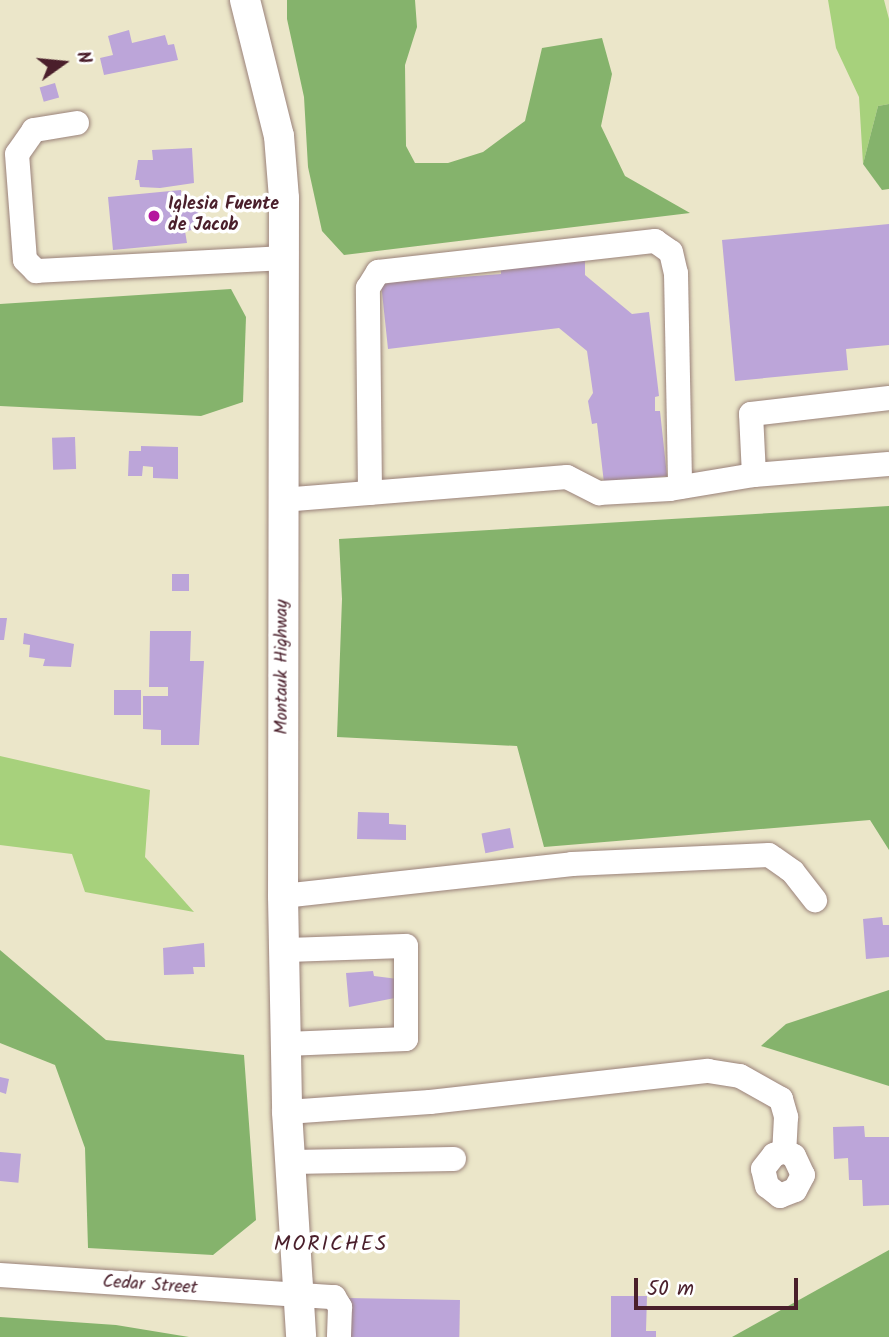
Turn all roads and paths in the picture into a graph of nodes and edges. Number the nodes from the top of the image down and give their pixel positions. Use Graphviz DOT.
graph roads {
  1 [pos="245,0"];
  2 [pos="77,123"];
  3 [pos="283,258"];
  4 [pos="889,398"];
  5 [pos="889,464"];
  6 [pos="754,475"];
  7 [pos="680,487"];
  8 [pos="370,493"];
  9 [pos="282,500"];
  10 [pos="282,896"];
  11 [pos="815,900"];
  12 [pos="285,950"];
  13 [pos="286,1044"];
  14 [pos="287,1112"];
  15 [pos="784,1151"];
  16 [pos="454,1159"];
  17 [pos="291,1161"];
  18 [pos="0,1275"];
  19 [pos="300,1298"];
  20 [pos="301,1337"];
  21 [pos="339,1337"];
  1 -- 3 [label="main road, Montauk Highway"];
  2 -- 3 [label="street"];
  3 -- 9 [label="main road, Montauk Highway"];
  4 -- 6 [label="street"];
  5 -- 6 [label="street"];
  6 -- 7 [label="street"];
  7 -- 8 [label="street"];
  7 -- 8 [label="street"];
  8 -- 9 [label="street"];
  9 -- 10 [label="main road, Montauk Highway"];
  10 -- 11 [label="street"];
  10 -- 12 [label="main road, Montauk Highway"];
  12 -- 13 [label="main road, Montauk Highway"];
  12 -- 13 [label="street"];
  13 -- 14 [label="main road, Montauk Highway"];
  14 -- 15 [label="street"];
  14 -- 17 [label="main road, Montauk Highway"];
  16 -- 17 [label="street"];
  17 -- 19 [label="main road, Montauk Highway"];
  18 -- 19 [label="street, Cedar Street"];
  19 -- 20 [label="main road, Montauk Highway"];
  19 -- 21 [label="street, Cedar Street"];
}
